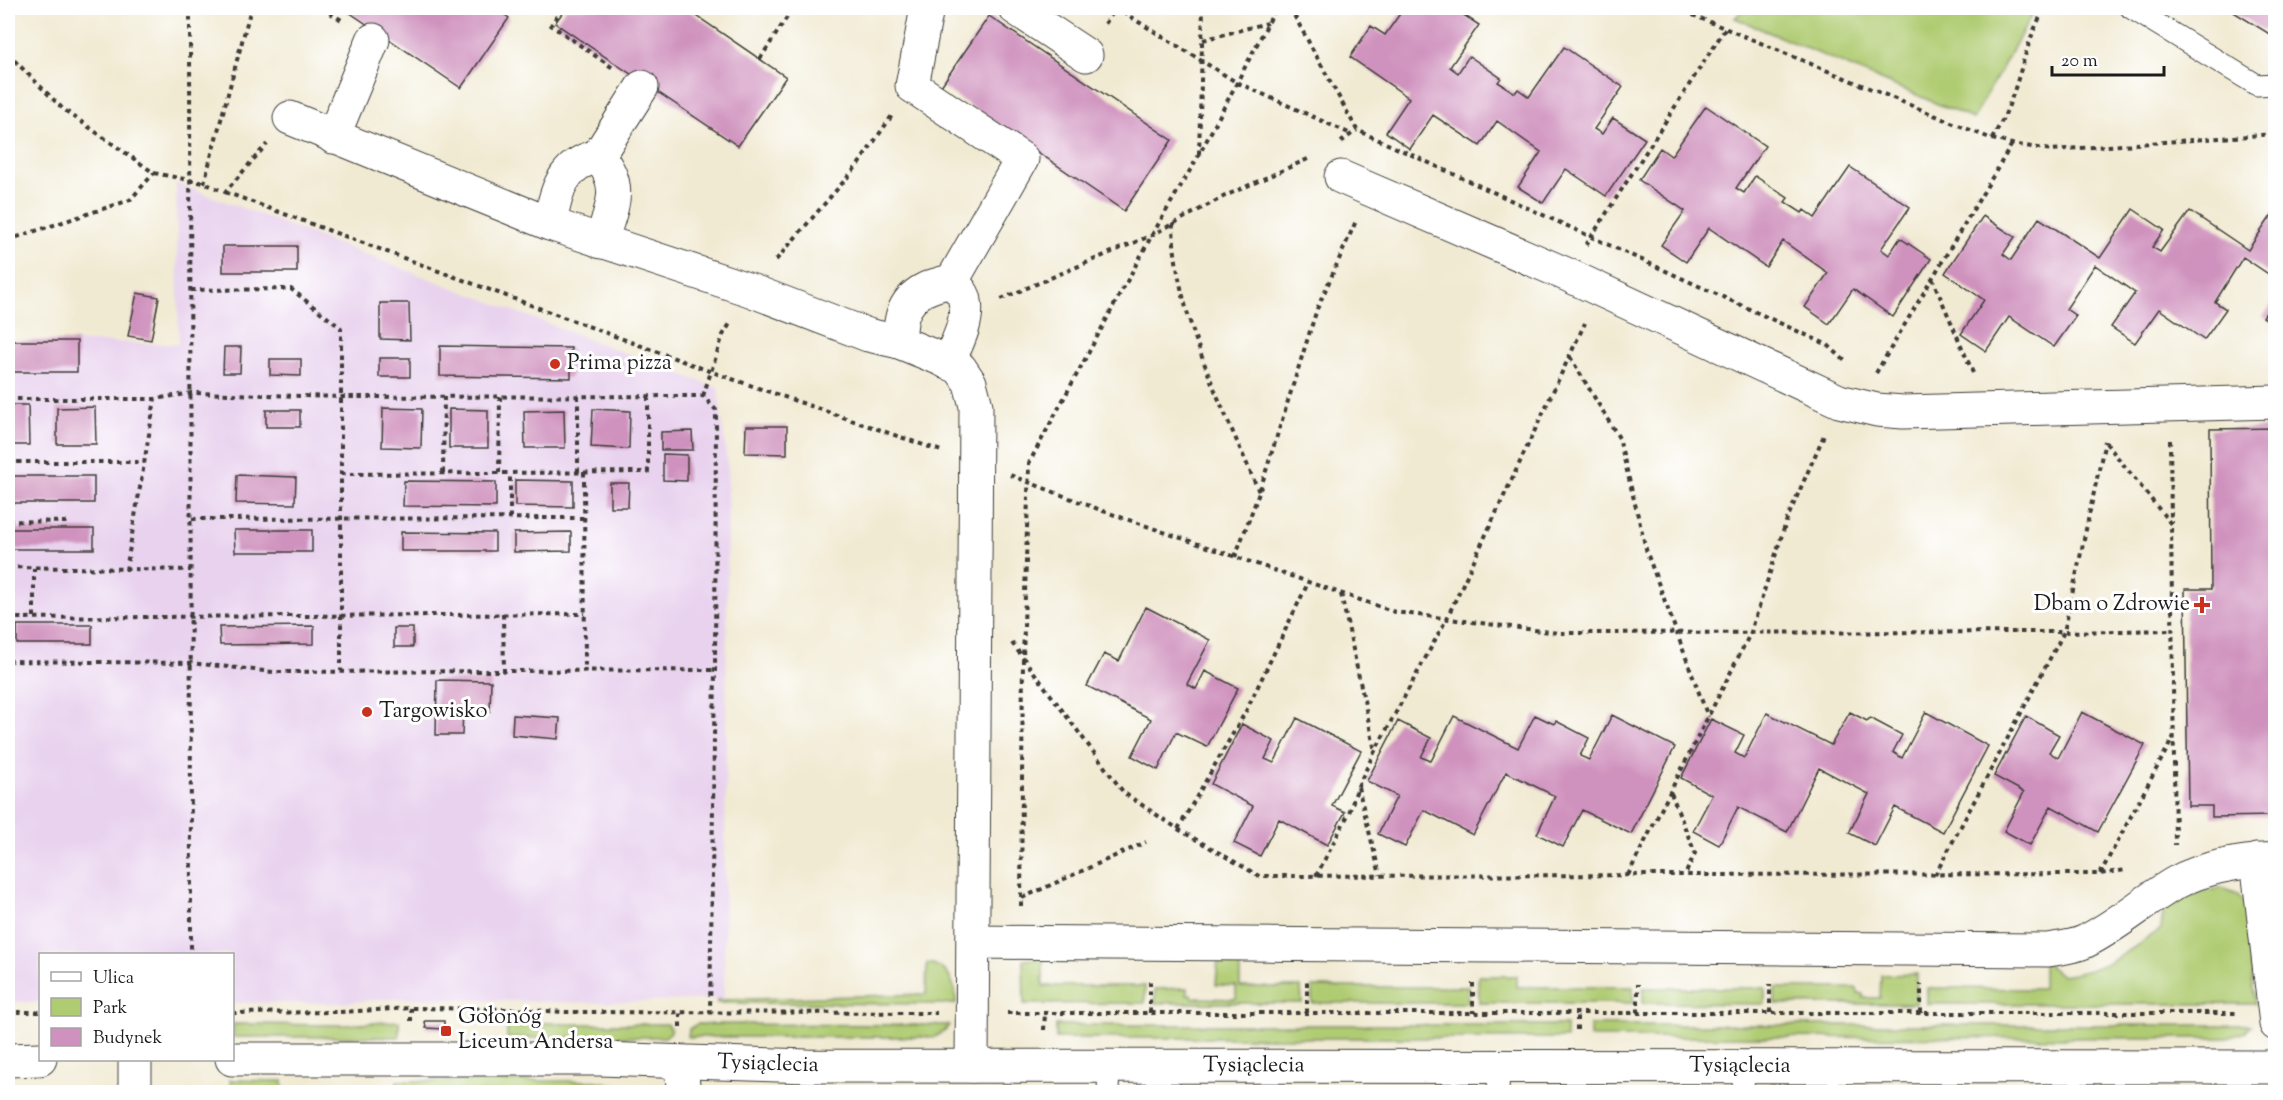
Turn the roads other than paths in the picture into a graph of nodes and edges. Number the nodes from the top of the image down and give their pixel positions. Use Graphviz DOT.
graph roads {
  1 [pos="927,8"];
  2 [pos="1015,8"];
  3 [pos="2131,8"];
  4 [pos="373,40"];
  5 [pos="1086,55"];
  6 [pos="2276,84"];
  7 [pos="642,87"];
  8 [pos="290,118"];
  9 [pos="333,137"];
  10 [pos="598,156"];
  11 [pos="1343,173"];
  12 [pos="550,224"];
  13 [pos="601,242"];
  14 [pos="952,281"];
  15 [pos="899,342"];
  16 [pos="948,363"];
  17 [pos="2276,402"];
  18 [pos="2266,859"];
  19 [pos="974,942"];
  20 [pos="2276,1024"];
  21 [pos="39,1059"];
  22 [pos="234,1059"];
  23 [pos="8,1060"];
  24 [pos="135,1061"];
  25 [pos="972,1066"];
  26 [pos="2276,1067"];
  27 [pos="682,1077"];
  28 [pos="1108,1079"];
  29 [pos="1499,1079"];
  30 [pos="1743,1080"];
  31 [pos="135,1092"];
  1 -- 14 [label="street"];
  2 -- 5 [label="street"];
  3 -- 6 [label="lane"];
  4 -- 9 [label="street"];
  7 -- 10 [label="street"];
  8 -- 9 [label="street"];
  9 -- 12 [label="street"];
  10 -- 12 [label="street"];
  10 -- 13 [label="street"];
  11 -- 17 [label="street"];
  12 -- 13 [label="street"];
  13 -- 15 [label="street"];
  14 -- 15 [label="street"];
  14 -- 16 [label="street"];
  15 -- 16 [label="street"];
  16 -- 19 [label="street"];
  18 -- 19 [label="street"];
  18 -- 20 [label="street"];
  19 -- 25 [label="street"];
  21 -- 23 [label="street"];
  22 -- 27 [label="street, Tysiąclecia"];
  24 -- 31 [label="street"];
  25 -- 27 [label="street, Tysiąclecia"];
  25 -- 28 [label="street, Tysiąclecia"];
  26 -- 30 [label="street, Tysiąclecia"];
  28 -- 29 [label="street, Tysiąclecia"];
  29 -- 30 [label="street, Tysiąclecia"];
}
